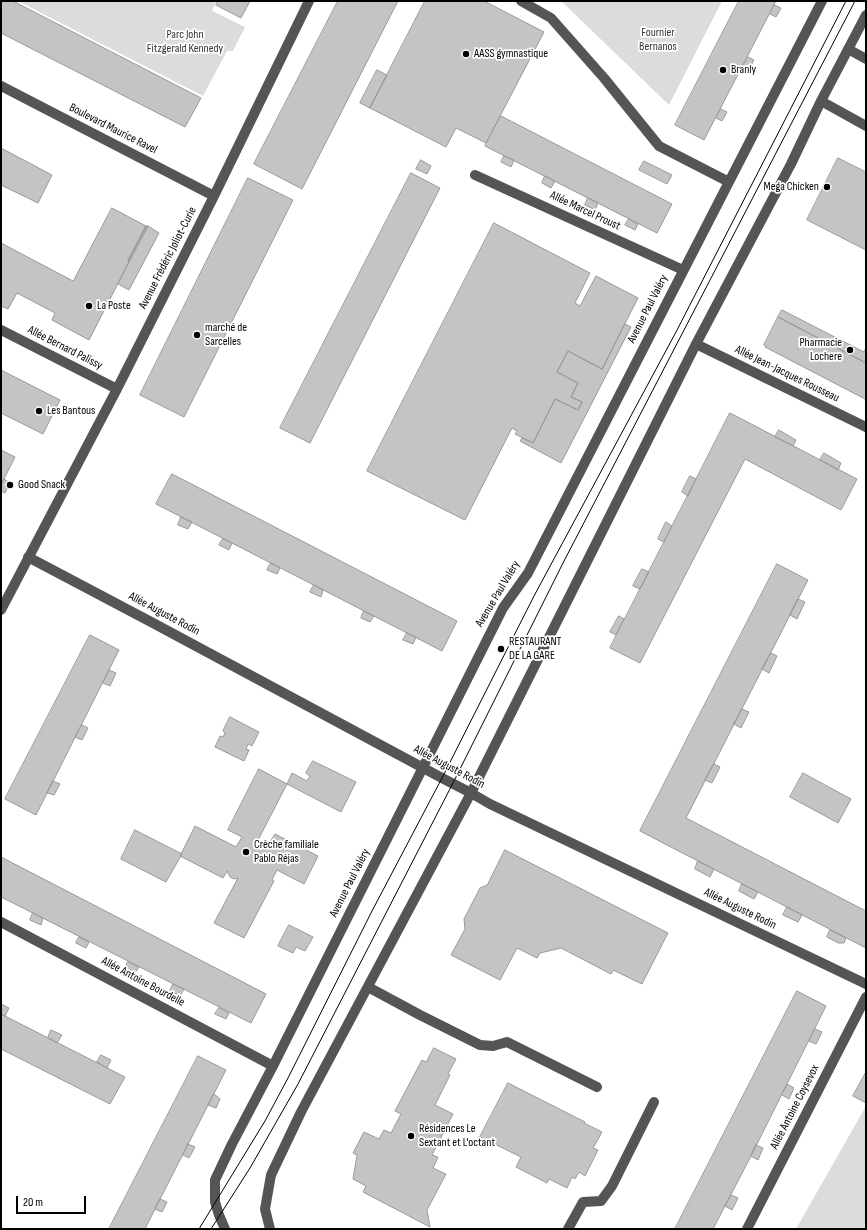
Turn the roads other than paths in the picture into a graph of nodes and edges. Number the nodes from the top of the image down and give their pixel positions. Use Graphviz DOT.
graph roads {
  1 [pos="309,1"];
  2 [pos="521,1"];
  3 [pos="822,1"];
  4 [pos="866,15"];
  5 [pos="848,49"];
  6 [pos="866,59"];
  7 [pos="1,86"];
  8 [pos="821,101"];
  9 [pos="866,126"];
  10 [pos="475,174"];
  11 [pos="728,182"];
  12 [pos="214,196"];
  13 [pos="683,270"];
  14 [pos="1,330"];
  15 [pos="696,344"];
  16 [pos="117,389"];
  17 [pos="866,426"];
  18 [pos="28,557"];
  19 [pos="1,610"];
  20 [pos="422,768"];
  21 [pos="471,792"];
  22 [pos="1,922"];
  23 [pos="866,984"];
  24 [pos="368,987"];
  25 [pos="866,997"];
  26 [pos="273,1066"];
  27 [pos="597,1087"];
  28 [pos="654,1102"];
  29 [pos="225,1229"];
  30 [pos="270,1229"];
  31 [pos="568,1229"];
  32 [pos="747,1229"];
  1 -- 12 [label="street, Avenue Frédéric Joliot-Curie"];
  2 -- 11 [label="street"];
  3 -- 11 [label="street, Avenue Paul Valéry"];
  4 -- 5 [label="street"];
  5 -- 6 [label="street"];
  5 -- 8 [label="street"];
  7 -- 12 [label="street, Boulevard Maurice Ravel"];
  8 -- 9 [label="street"];
  8 -- 15 [label="street"];
  10 -- 13 [label="street, Allée Marcel Proust"];
  11 -- 13 [label="street, Avenue Paul Valéry"];
  12 -- 16 [label="street, Avenue Frédéric Joliot-Curie"];
  13 -- 20 [label="street, Avenue Paul Valéry"];
  14 -- 16 [label="street, Allée Bernard Palissy"];
  15 -- 17 [label="street, Allée Jean-Jacques Rousseau"];
  15 -- 21 [label="street"];
  16 -- 18 [label="street, Avenue Frédéric Joliot-Curie"];
  18 -- 19 [label="street, Avenue Frédéric Joliot-Curie"];
  18 -- 20 [label="street, Allée Auguste Rodin"];
  20 -- 21 [label="street, Allée Auguste Rodin"];
  20 -- 26 [label="street, Avenue Paul Valéry"];
  21 -- 23 [label="street, Allée Auguste Rodin"];
  21 -- 24 [label="street"];
  22 -- 26 [label="street, Allée Antoine Bourdelle"];
  24 -- 27 [label="street"];
  24 -- 30 [label="street"];
  25 -- 32 [label="street, Allée Antoine Coysevox"];
  26 -- 29 [label="street, Avenue Paul Valéry"];
  28 -- 31 [label="street"];
}
